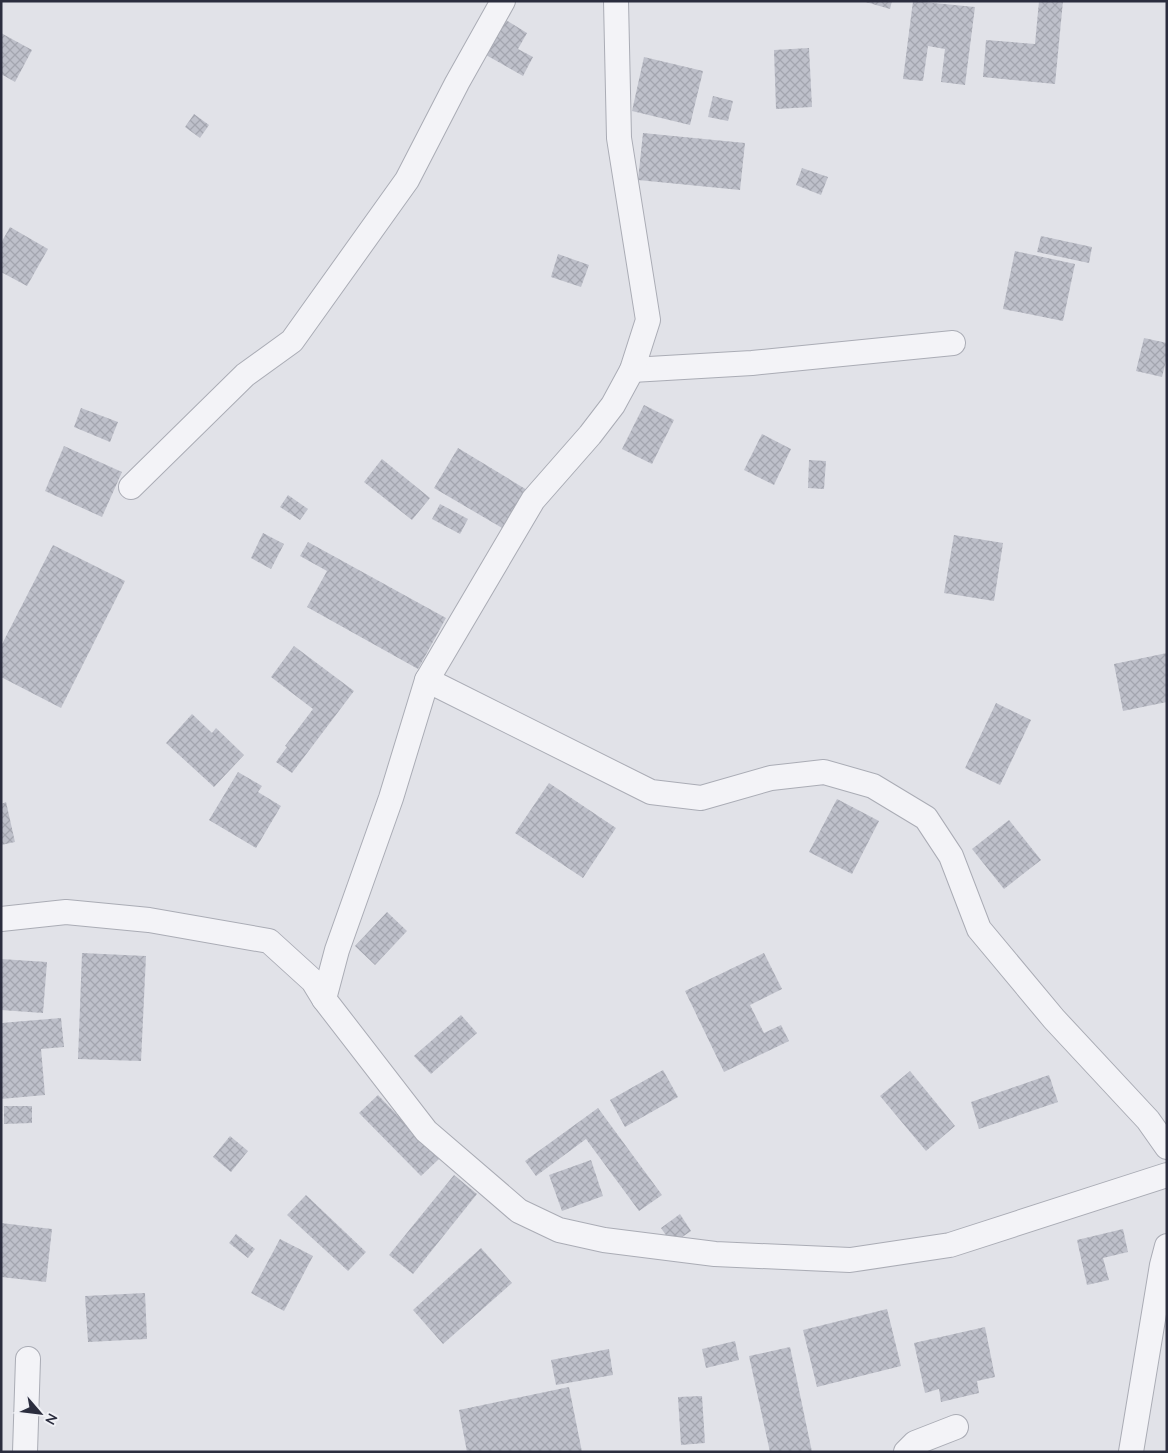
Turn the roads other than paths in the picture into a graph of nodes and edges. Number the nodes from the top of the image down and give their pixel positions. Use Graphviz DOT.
graph roads {
  1 [pos="503,1"];
  2 [pos="616,1"];
  3 [pos="953,343"];
  4 [pos="632,370"];
  5 [pos="131,487"];
  6 [pos="427,680"];
  7 [pos="1,919"];
  8 [pos="324,998"];
  9 [pos="1167,1147"];
  10 [pos="1167,1175"];
  11 [pos="1167,1246"];
  12 [pos="28,1359"];
  13 [pos="956,1427"];
  14 [pos="25,1452"];
  15 [pos="906,1452"];
  16 [pos="1131,1452"];
  1 -- 5 [label="street"];
  2 -- 4 [label="street"];
  3 -- 4 [label="street"];
  4 -- 6 [label="street"];
  6 -- 8 [label="street"];
  6 -- 9 [label="street"];
  7 -- 8 [label="street"];
  8 -- 10 [label="street"];
  11 -- 16 [label="street"];
  12 -- 14 [label="street"];
  13 -- 15 [label="street"];
}
